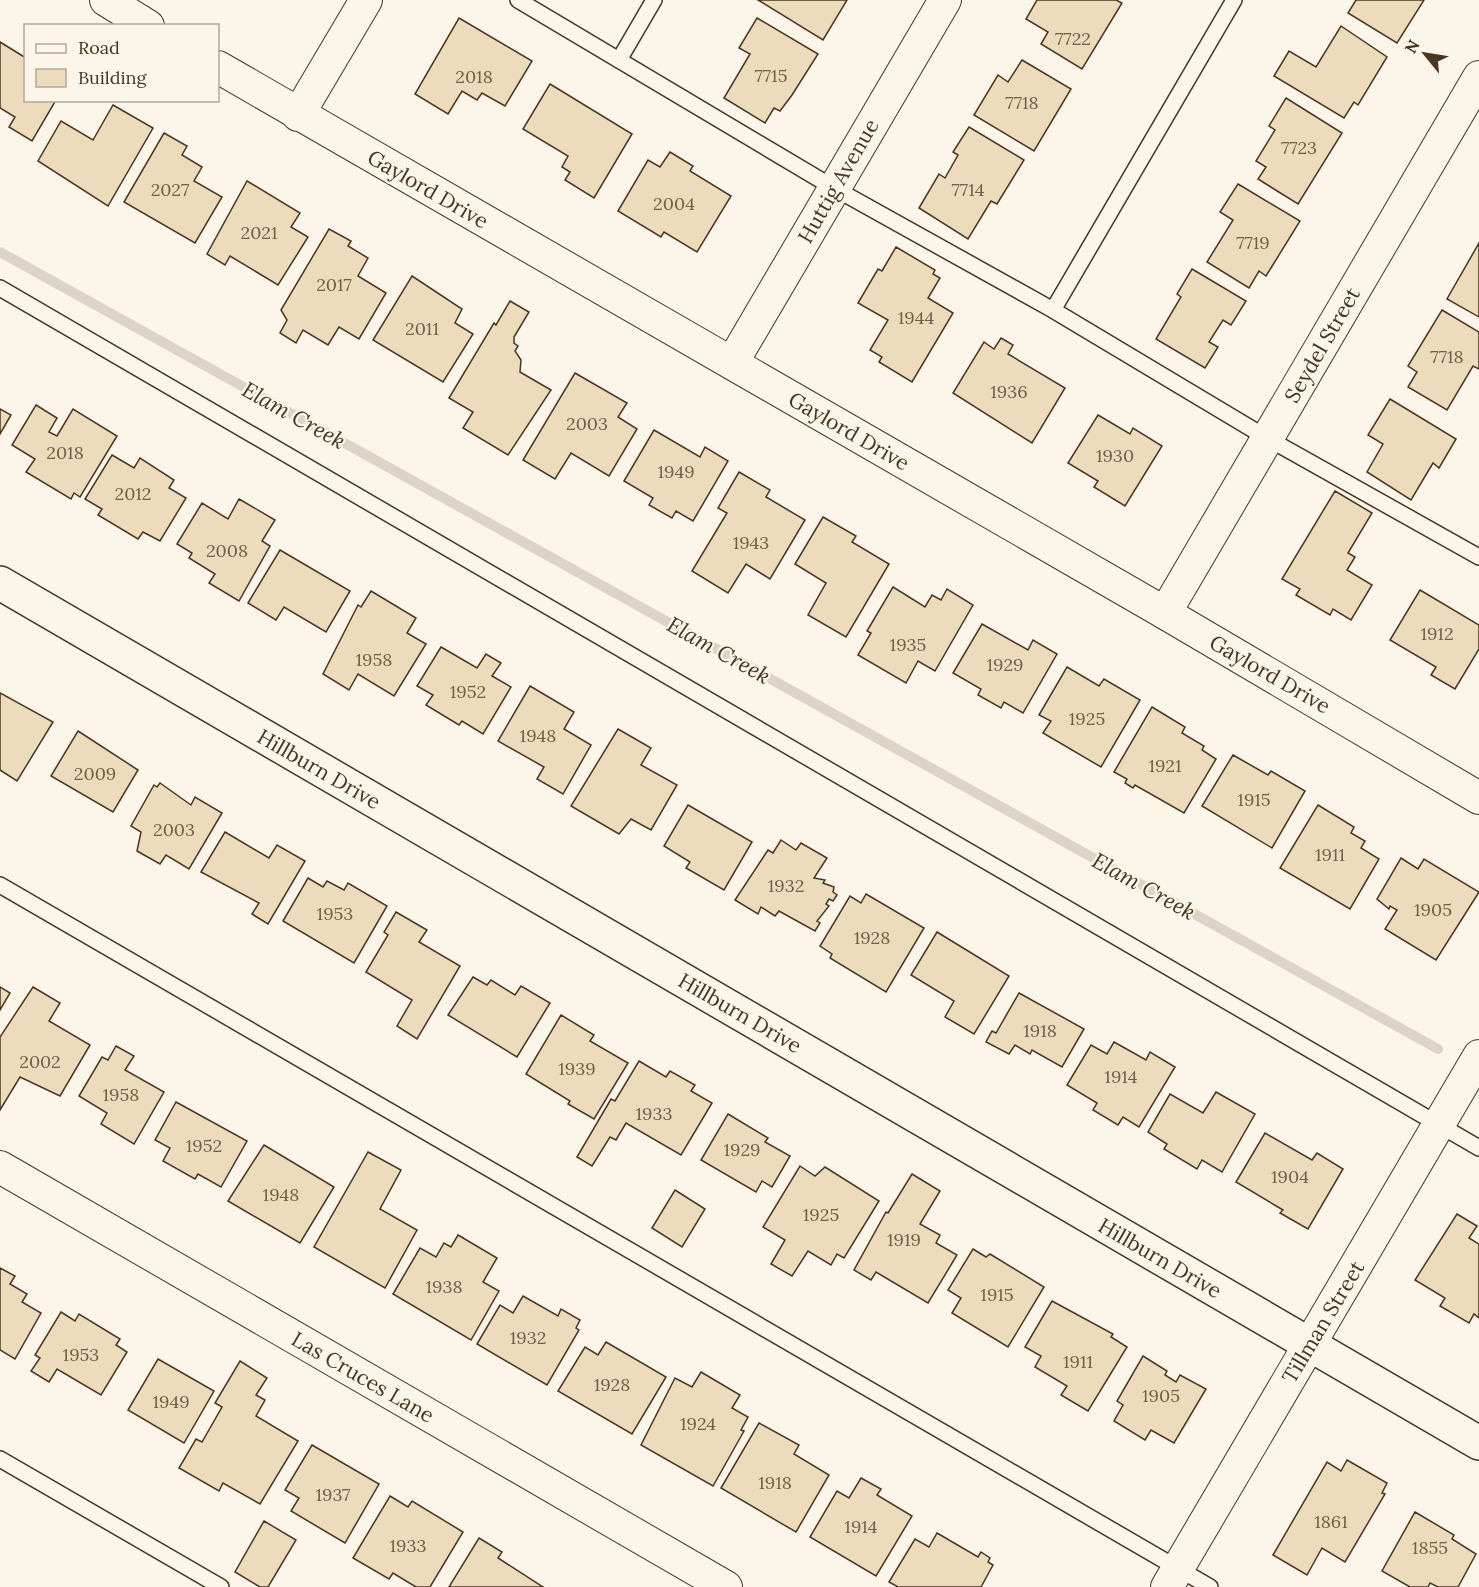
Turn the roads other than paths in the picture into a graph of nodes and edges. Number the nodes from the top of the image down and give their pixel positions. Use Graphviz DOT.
graph roads {
  1 [pos="106,0"];
  2 [pos="366,0"];
  3 [pos="518,0"];
  4 [pos="654,0"];
  5 [pos="945,0"];
  6 [pos="1234,0"];
  7 [pos="145,24"];
  8 [pos="619,60"];
  9 [pos="219,68"];
  10 [pos="1479,77"];
  11 [pos="298,115"];
  12 [pos="834,188"];
  13 [pos="0,288"];
  14 [pos="1053,310"];
  15 [pos="732,363"];
  16 [pos="1267,438"];
  17 [pos="1479,556"];
  18 [pos="0,583"];
  19 [pos="1165,613"];
  20 [pos="1479,798"];
  21 [pos="0,885"];
  22 [pos="1479,1056"];
  23 [pos="1439,1125"];
  24 [pos="1479,1148"];
  25 [pos="0,1167"];
  26 [pos="1310,1345"];
  27 [pos="1479,1443"];
  28 [pos="0,1459"];
  29 [pos="1172,1578"];
  30 [pos="221,1587"];
  31 [pos="726,1587"];
  32 [pos="1210,1587"];
  1 -- 7 [label="street"];
  2 -- 11 [label="street"];
  3 -- 8 [label="lane"];
  4 -- 8 [label="lane"];
  5 -- 12 [label="street, Huttig Avenue"];
  6 -- 14 [label="lane"];
  8 -- 12 [label="lane"];
  9 -- 11 [label="street, Gaylord Drive"];
  10 -- 16 [label="street, Seydel Street"];
  11 -- 15 [label="street, Gaylord Drive"];
  12 -- 14 [label="lane"];
  12 -- 15 [label="street, Huttig Avenue"];
  13 -- 23 [label="lane"];
  14 -- 16 [label="lane"];
  15 -- 19 [label="street, Gaylord Drive"];
  16 -- 17 [label="lane"];
  16 -- 19 [label="street, Seydel Street"];
  18 -- 26 [label="street, Hillburn Drive"];
  19 -- 20 [label="street, Gaylord Drive"];
  21 -- 29 [label="lane"];
  22 -- 23 [label="street, Tillman Street"];
  23 -- 24 [label="lane"];
  23 -- 26 [label="street, Tillman Street"];
  25 -- 31 [label="street, Las Cruces Lane"];
  26 -- 27 [label="street, Hillburn Drive"];
  26 -- 29 [label="street, Tillman Street"];
  28 -- 30 [label="lane"];
  29 -- 32 [label="lane"];
}
